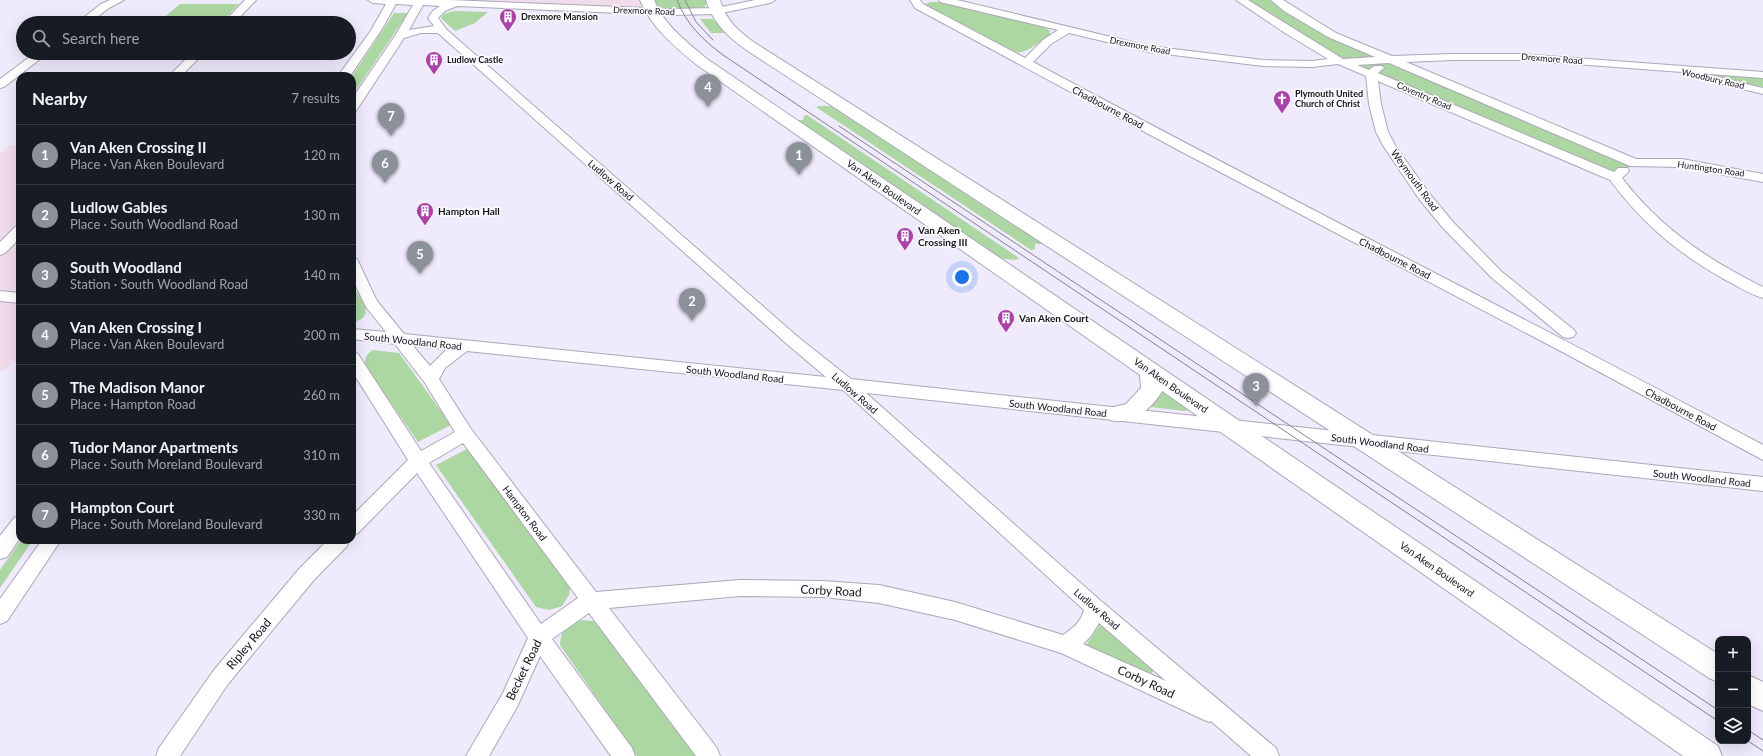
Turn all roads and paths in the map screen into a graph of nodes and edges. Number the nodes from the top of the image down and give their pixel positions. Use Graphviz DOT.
graph roads {
  1 [pos="119,0"];
  2 [pos="251,0"];
  3 [pos="374,0"];
  4 [pos="392,0"];
  5 [pos="770,0"];
  6 [pos="915,0"];
  7 [pos="944,0"];
  8 [pos="1241,0"];
  9 [pos="1276,0"];
  10 [pos="421,1"];
  11 [pos="454,4"];
  12 [pos="650,6"];
  13 [pos="715,6"];
  14 [pos="91,16"];
  15 [pos="235,16"];
  16 [pos="1066,30"];
  17 [pos="442,31"];
  18 [pos="400,36"];
  19 [pos="356,59"];
  20 [pos="33,60"];
  21 [pos="191,60"];
  22 [pos="355,60"];
  23 [pos="1388,60"];
  24 [pos="1340,62"];
  25 [pos="1026,63"];
  26 [pos="1663,67"];
  27 [pos="17,72"];
  28 [pos="179,72"];
  29 [pos="347,72"];
  30 [pos="16,73"];
  31 [pos="1371,74"];
  32 [pos="1763,75"];
  33 [pos="0,85"];
  34 [pos="1763,90"];
  35 [pos="356,102"];
  36 [pos="1634,163"];
  37 [pos="1615,177"];
  38 [pos="1763,178"];
  39 [pos="16,234"];
  40 [pos="0,250"];
  41 [pos="356,270"];
  42 [pos="1507,285"];
  43 [pos="1763,293"];
  44 [pos="0,296"];
  45 [pos="16,298"];
  46 [pos="1496,311"];
  47 [pos="1568,333"];
  48 [pos="356,334"];
  49 [pos="399,339"];
  50 [pos="463,346"];
  51 [pos="356,364"];
  52 [pos="1148,369"];
  53 [pos="431,379"];
  54 [pos="847,385"];
  55 [pos="1118,414"];
  56 [pos="1231,427"];
  57 [pos="465,434"];
  58 [pos="1362,440"];
  59 [pos="1763,453"];
  60 [pos="418,461"];
  61 [pos="1763,484"];
  62 [pos="356,524"];
  63 [pos="16,529"];
  64 [pos="49,544"];
  65 [pos="336,544"];
  66 [pos="0,551"];
  67 [pos="590,601"];
  68 [pos="1094,607"];
  69 [pos="0,615"];
  70 [pos="538,638"];
  71 [pos="1065,645"];
  72 [pos="1715,667"];
  73 [pos="1751,690"];
  74 [pos="1763,698"];
  75 [pos="1227,720"];
  76 [pos="167,756"];
  77 [pos="477,756"];
  78 [pos="624,756"];
  79 [pos="710,756"];
  80 [pos="1268,756"];
  81 [pos="1708,756"];
  1 -- 14 [label="street"];
  2 -- 15 [label="street"];
  3 -- 4 [label="street, Drexmore Road"];
  4 -- 10 [label="street, Drexmore Road"];
  4 -- 19 [label="street"];
  5 -- 13 [label="street, Drexmore Road"];
  6 -- 25 [label="street, Chadbourne Road"];
  7 -- 16 [label="street, Drexmore Road"];
  8 -- 24 [label="street, Coventry Road"];
  9 -- 23 [label="street, Coventry Road"];
  10 -- 11 [label="street, Drexmore Road"];
  10 -- 18 [label="street"];
  11 -- 12 [label="street, Drexmore Road"];
  11 -- 17 [label="street, Ludlow Road"];
  12 -- 13 [label="street, Drexmore Road"];
  12 -- 52 [label="main road, Van Aken Boulevard"];
  13 -- 58 [label="main road"];
  16 -- 24 [label="street, Drexmore Road"];
  16 -- 25 [label="street"];
  17 -- 18 [label="street"];
  17 -- 54 [label="street, Ludlow Road"];
  18 -- 35 [label="street"];
  20 -- 27 [label="street"];
  21 -- 28 [label="street"];
  22 -- 29 [label="street"];
  23 -- 24 [label="street, Drexmore Road"];
  23 -- 26 [label="street, Drexmore Road"];
  23 -- 31 [label="street"];
  23 -- 36 [label="street, Coventry Road"];
  24 -- 31 [label="street, Coventry Road"];
  25 -- 46 [label="street, Chadbourne Road"];
  26 -- 32 [label="street, Drexmore Road"];
  26 -- 34 [label="street, Woodbury Road"];
  30 -- 33 [label="street"];
  31 -- 37 [label="street, Coventry Road"];
  31 -- 42 [label="street, Weymouth Road"];
  36 -- 37 [label="street"];
  36 -- 38 [label="street, Huntington Road"];
  37 -- 43 [label="street"];
  39 -- 40 [label="street"];
  41 -- 49 [label="street, Hampton Road"];
  42 -- 46 [label="street"];
  42 -- 47 [label="street, Weymouth Road"];
  44 -- 45 [label="street"];
  46 -- 59 [label="street, Chadbourne Road"];
  48 -- 49 [label="street, South Woodland Road"];
  49 -- 50 [label="street, South Woodland Road"];
  49 -- 53 [label="street, Hampton Road"];
  50 -- 53 [label="street"];
  50 -- 54 [label="street, South Woodland Road"];
  51 -- 60 [label="street"];
  52 -- 55 [label="main road"];
  52 -- 56 [label="main road, Van Aken Boulevard"];
  53 -- 57 [label="street, Hampton Road"];
  54 -- 55 [label="street, South Woodland Road"];
  54 -- 68 [label="street, Ludlow Road"];
  55 -- 56 [label="street, South Woodland Road"];
  56 -- 58 [label="street, South Woodland Road"];
  56 -- 81 [label="main road, Van Aken Boulevard"];
  57 -- 60 [label="street"];
  57 -- 67 [label="street, Hampton Road"];
  58 -- 61 [label="street, South Woodland Road"];
  58 -- 72 [label="main road"];
  60 -- 62 [label="street"];
  60 -- 70 [label="street"];
  63 -- 66 [label="street"];
  64 -- 69 [label="street"];
  65 -- 76 [label="street, Ripley Road"];
  67 -- 70 [label="street, Becket Road"];
  67 -- 71 [label="street, Corby Road"];
  67 -- 79 [label="street, Hampton Road"];
  68 -- 71 [label="street"];
  68 -- 75 [label="street, Ludlow Road"];
  70 -- 77 [label="street, Becket Road"];
  70 -- 78 [label="street"];
  71 -- 75 [label="street, Corby Road"];
  73 -- 74 [label="main road"];
  75 -- 80 [label="street, Ludlow Road"];
}
